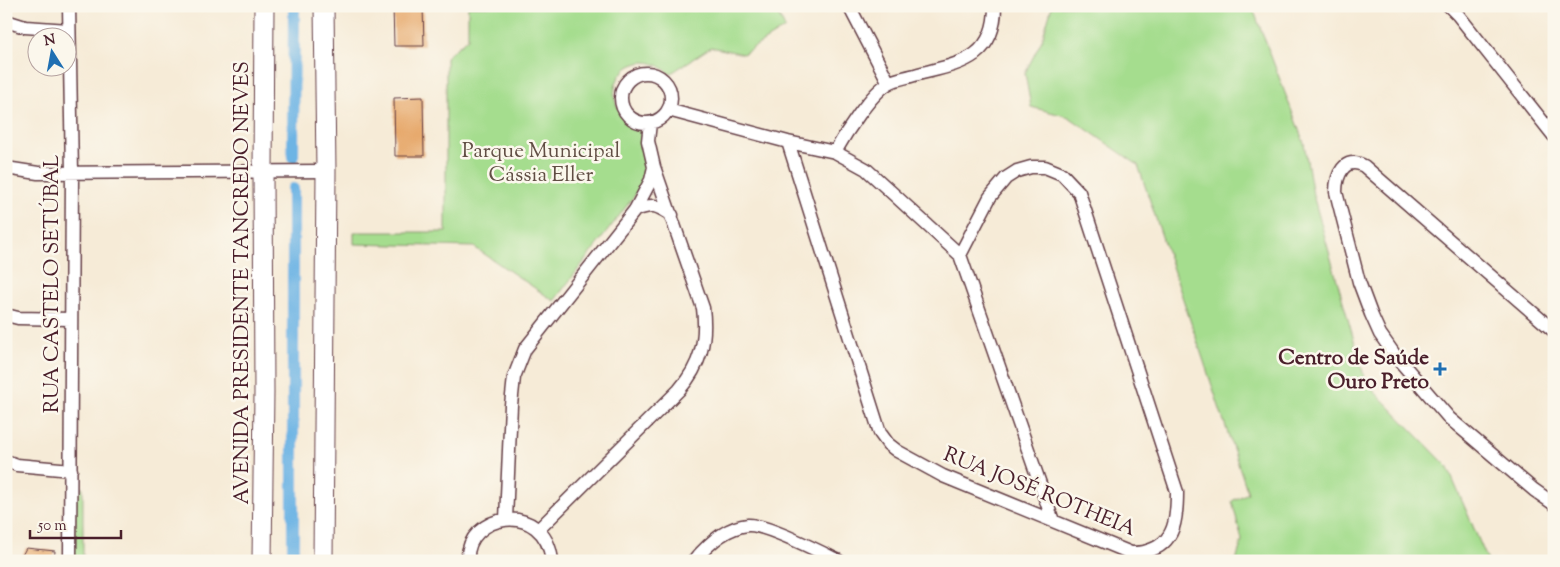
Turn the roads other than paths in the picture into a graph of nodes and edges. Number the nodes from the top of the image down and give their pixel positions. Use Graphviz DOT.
graph roads {
  1 [pos="69,6"];
  2 [pos="264,6"];
  3 [pos="324,6"];
  4 [pos="849,6"];
  5 [pos="995,6"];
  6 [pos="1449,6"];
  7 [pos="6,21"];
  8 [pos="40,28"];
  9 [pos="69,28"];
  10 [pos="70,78"];
  11 [pos="889,83"];
  12 [pos="668,110"];
  13 [pos="650,123"];
  14 [pos="1554,136"];
  15 [pos="788,142"];
  16 [pos="835,152"];
  17 [pos="654,167"];
  18 [pos="6,168"];
  19 [pos="262,171"];
  20 [pos="326,171"];
  21 [pos="72,173"];
  22 [pos="635,210"];
  23 [pos="672,216"];
  24 [pos="960,255"];
  25 [pos="6,315"];
  26 [pos="71,319"];
  27 [pos="1554,331"];
  28 [pos="6,461"];
  29 [pos="71,470"];
  30 [pos="1554,504"];
  31 [pos="506,519"];
  32 [pos="1053,521"];
  33 [pos="538,530"];
  34 [pos="70,561"];
  35 [pos="262,561"];
  36 [pos="323,561"];
  37 [pos="468,561"];
  38 [pos="552,561"];
  39 [pos="694,561"];
  40 [pos="839,561"];
  1 -- 9 [label="street, RUA CASTELO SETÚBAL"];
  2 -- 19 [label="main road, AVENIDA PRESIDENTE TANCREDO NEVES"];
  3 -- 20 [label="main road"];
  4 -- 11 [label="street"];
  5 -- 11 [label="street"];
  6 -- 14 [label="street"];
  7 -- 8 [label="street"];
  10 -- 21 [label="street, RUA CASTELO SETÚBAL"];
  11 -- 16 [label="street"];
  12 -- 13 [label="street"];
  12 -- 13 [label="street"];
  12 -- 15 [label="street"];
  13 -- 17 [label="street"];
  15 -- 16 [label="street"];
  15 -- 32 [label="street, RUA JOSÉ ROTHEIA"];
  16 -- 24 [label="street"];
  17 -- 22 [label="street"];
  17 -- 23 [label="street"];
  18 -- 21 [label="street"];
  19 -- 20 [label="street"];
  19 -- 21 [label="street"];
  19 -- 35 [label="main road, AVENIDA PRESIDENTE TANCREDO NEVES"];
  20 -- 36 [label="main road"];
  21 -- 26 [label="street, RUA CASTELO SETÚBAL"];
  22 -- 23 [label="street"];
  22 -- 31 [label="street"];
  23 -- 33 [label="street"];
  24 -- 32 [label="street"];
  24 -- 32 [label="street, RUA JOSÉ ROTHEIA"];
  25 -- 26 [label="street"];
  26 -- 29 [label="street, RUA CASTELO SETÚBAL"];
  27 -- 30 [label="street"];
  28 -- 29 [label="street"];
  29 -- 34 [label="street, RUA CASTELO SETÚBAL"];
  31 -- 33 [label="street"];
  31 -- 37 [label="street"];
  33 -- 38 [label="street"];
  39 -- 40 [label="street"];
}
